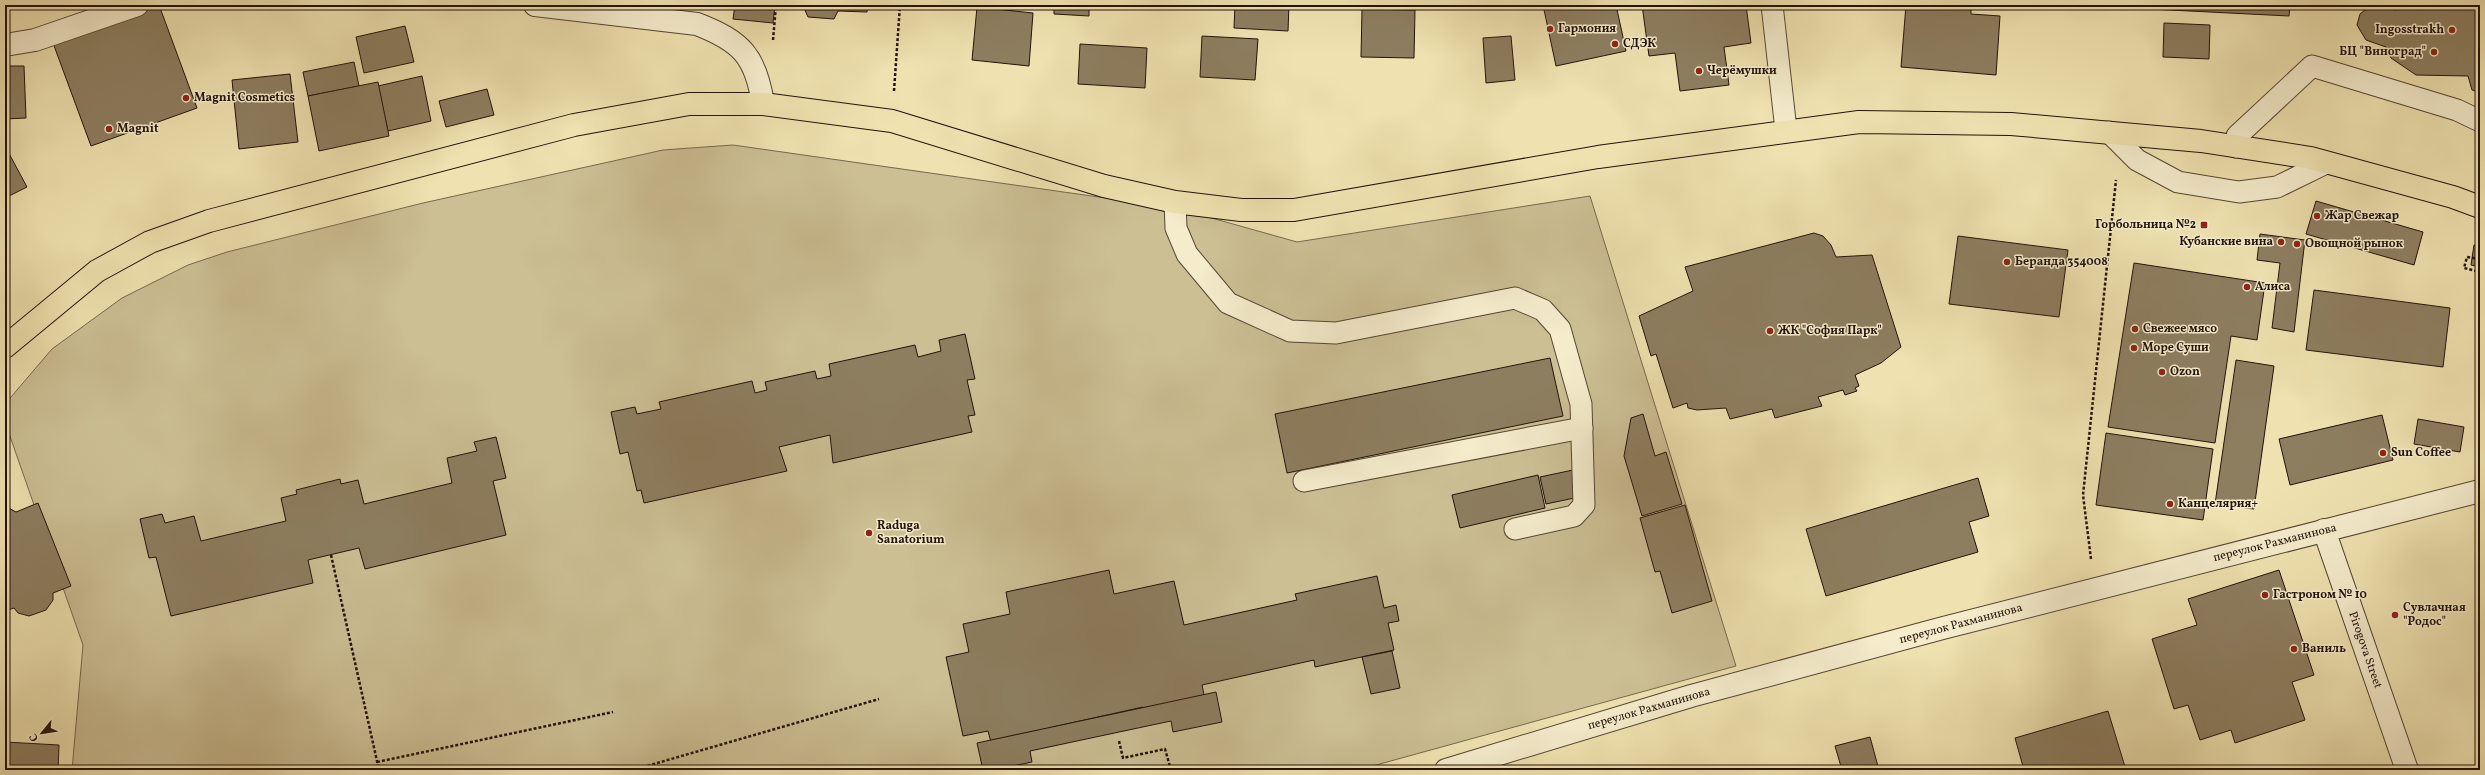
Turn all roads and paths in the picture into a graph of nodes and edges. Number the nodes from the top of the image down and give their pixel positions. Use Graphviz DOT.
graph roads {
  1 [pos="137,5"];
  2 [pos="535,5"];
  3 [pos="900,5"];
  4 [pos="1772,5"];
  5 [pos="5,45"];
  6 [pos="893,94"];
  7 [pos="763,104"];
  8 [pos="2480,121"];
  9 [pos="1786,130"];
  10 [pos="2109,132"];
  11 [pos="2236,147"];
  12 [pos="2326,163"];
  13 [pos="2116,175"];
  14 [pos="1175,202"];
  15 [pos="2480,207"];
  16 [pos="2480,259"];
  17 [pos="2480,272"];
  18 [pos="5,347"];
  19 [pos="1582,428"];
  20 [pos="1304,481"];
  21 [pos="2480,491"];
  22 [pos="1515,529"];
  23 [pos="2324,530"];
  24 [pos="331,555"];
  25 [pos="2095,589"];
  26 [pos="879,699"];
  27 [pos="614,712"];
  28 [pos="1119,741"];
  29 [pos="377,762"];
  30 [pos="1004,766"];
  31 [pos="379,770"];
  32 [pos="633,770"];
  33 [pos="1005,770"];
  34 [pos="1171,770"];
  35 [pos="1446,770"];
  36 [pos="2407,770"];
  1 -- 5 [label="street"];
  2 -- 7 [label="street"];
  3 -- 6 [label="path"];
  4 -- 9 [label="lane"];
  7 -- 14 [label="main road"];
  7 -- 18 [label="main road"];
  8 -- 11 [label="lane"];
  9 -- 10 [label="main road"];
  9 -- 14 [label="main road"];
  10 -- 11 [label="main road"];
  10 -- 12 [label="lane"];
  11 -- 12 [label="main road"];
  12 -- 15 [label="main road"];
  13 -- 25 [label="path"];
  14 -- 19 [label="lane"];
  16 -- 17 [label="path"];
  19 -- 20 [label="lane"];
  19 -- 22 [label="lane"];
  21 -- 23 [label="street, переулок Рахманинова"];
  23 -- 25 [label="street, переулок Рахманинова"];
  23 -- 36 [label="street, Pirogova Street"];
  24 -- 29 [label="path"];
  25 -- 35 [label="street, переулок Рахманинова"];
  26 -- 32 [label="path"];
  27 -- 29 [label="path"];
  28 -- 34 [label="path"];
  29 -- 31 [label="path"];
  30 -- 33 [label="path"];
}
